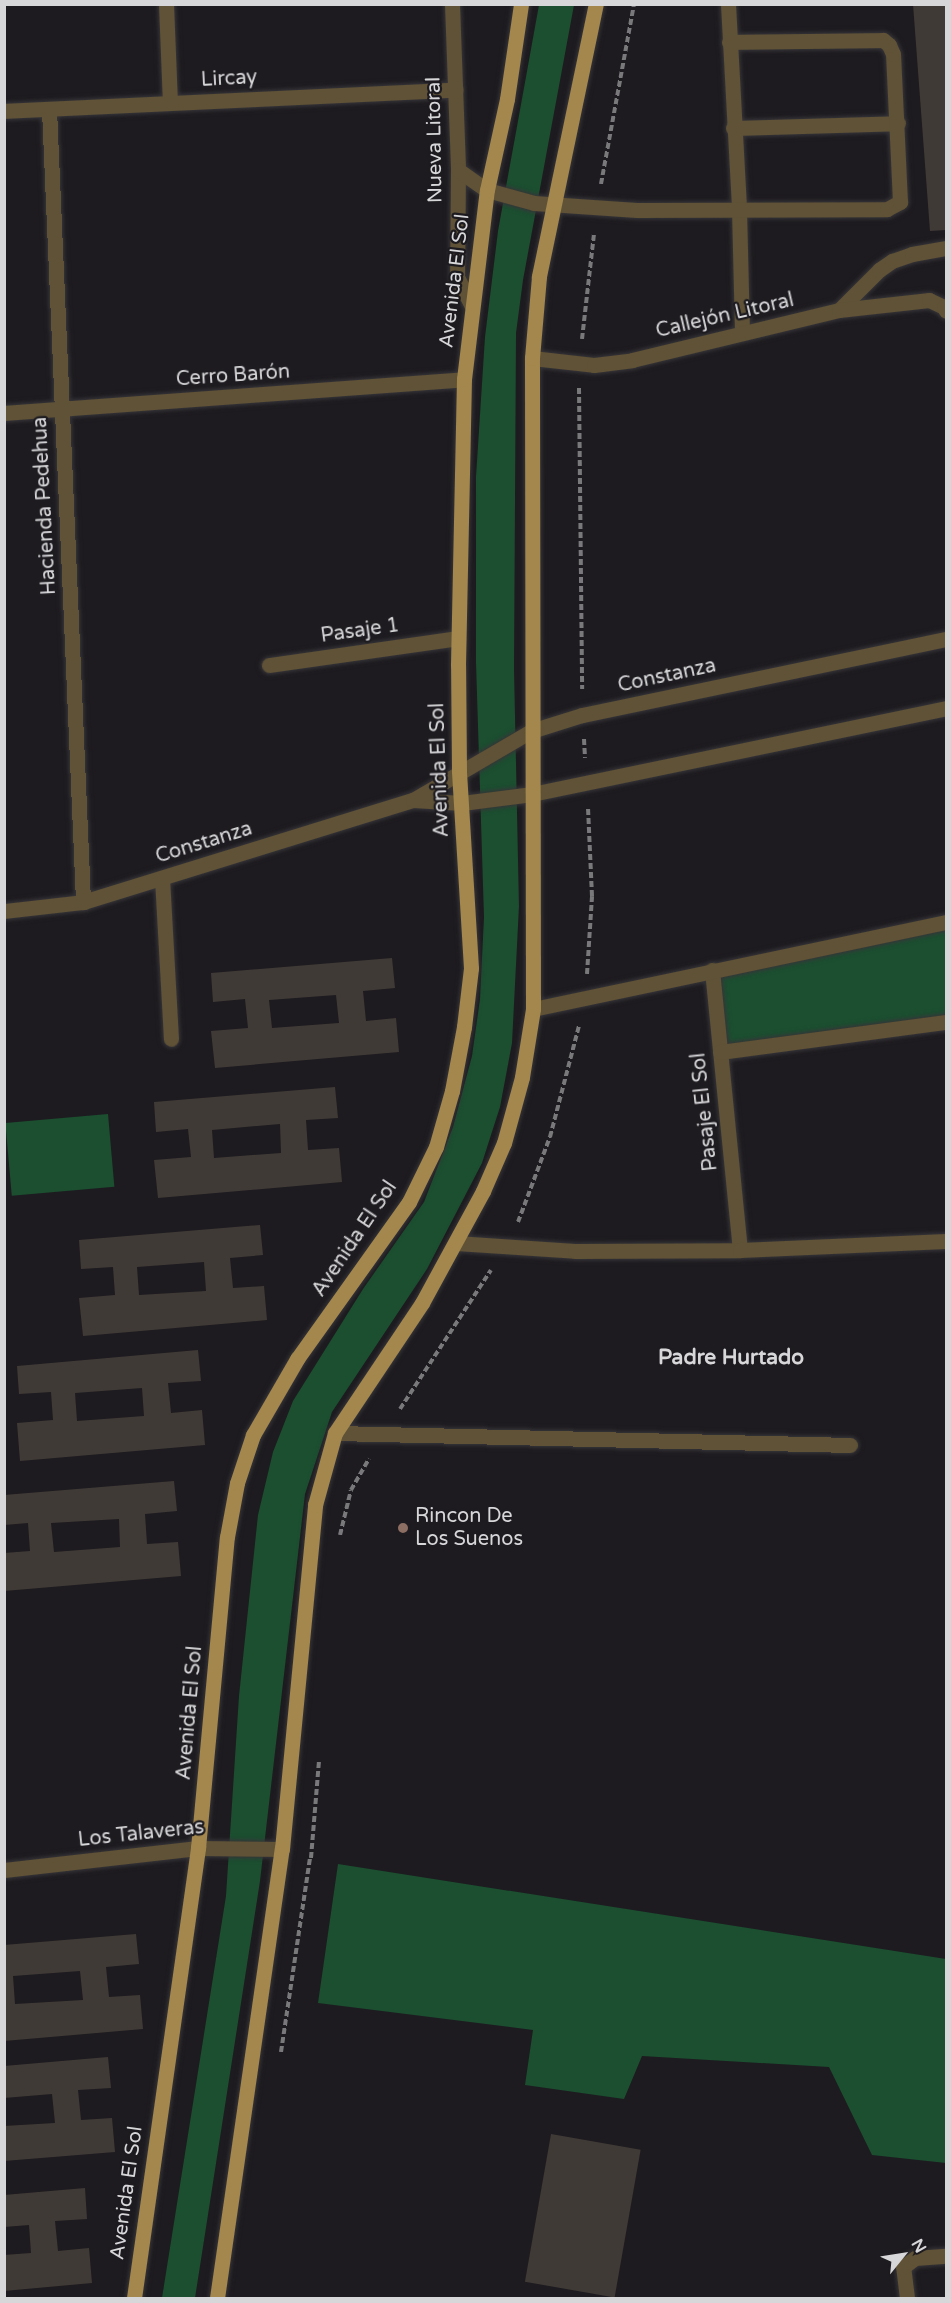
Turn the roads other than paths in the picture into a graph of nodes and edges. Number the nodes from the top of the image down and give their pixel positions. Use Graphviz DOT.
graph roads {
  1 [pos="166,4"];
  2 [pos="452,4"];
  3 [pos="521,4"];
  4 [pos="596,4"];
  5 [pos="728,4"];
  6 [pos="729,42"];
  7 [pos="456,90"];
  8 [pos="170,103"];
  9 [pos="49,109"];
  10 [pos="4,111"];
  11 [pos="898,123"];
  12 [pos="734,128"];
  13 [pos="458,170"];
  14 [pos="488,190"];
  15 [pos="554,203"];
  16 [pos="739,209"];
  17 [pos="946,248"];
  18 [pos="472,306"];
  19 [pos="839,310"];
  20 [pos="946,311"];
  21 [pos="742,333"];
  22 [pos="532,358"];
  23 [pos="464,379"];
  24 [pos="61,410"];
  25 [pos="4,412"];
  26 [pos="458,638"];
  27 [pos="946,639"];
  28 [pos="269,665"];
  29 [pos="946,708"];
  30 [pos="531,730"];
  31 [pos="459,771"];
  32 [pos="532,794"];
  33 [pos="413,800"];
  34 [pos="462,803"];
  35 [pos="162,878"];
  36 [pos="83,902"];
  37 [pos="4,911"];
  38 [pos="946,922"];
  39 [pos="712,970"];
  40 [pos="533,1009"];
  41 [pos="946,1022"];
  42 [pos="171,1040"];
  43 [pos="720,1052"];
  44 [pos="946,1241"];
  45 [pos="456,1243"];
  46 [pos="740,1250"];
  47 [pos="335,1432"];
  48 [pos="850,1444"];
  49 [pos="198,1848"];
  50 [pos="282,1849"];
  51 [pos="4,1870"];
  52 [pos="946,2256"];
  53 [pos="134,2298"];
  54 [pos="217,2298"];
  55 [pos="907,2298"];
  1 -- 8 [label="street"];
  2 -- 7 [label="street, Nueva Litoral"];
  3 -- 14 [label="main road, Avenida El Sol"];
  4 -- 15 [label="main road"];
  5 -- 6 [label="street"];
  6 -- 11 [label="street"];
  6 -- 12 [label="street"];
  7 -- 8 [label="street, Lircay"];
  7 -- 13 [label="street, Nueva Litoral"];
  8 -- 9 [label="street, Lircay"];
  9 -- 10 [label="street, Lircay"];
  9 -- 24 [label="street, Hacienda Pedehua"];
  11 -- 12 [label="street"];
  11 -- 16 [label="street"];
  12 -- 16 [label="street"];
  13 -- 14 [label="street"];
  13 -- 18 [label="street, Nueva Litoral"];
  14 -- 15 [label="street"];
  14 -- 18 [label="main road, Avenida El Sol"];
  15 -- 16 [label="street"];
  15 -- 22 [label="main road"];
  16 -- 21 [label="street"];
  17 -- 19 [label="street"];
  18 -- 23 [label="main road, Avenida El Sol"];
  19 -- 20 [label="street, Callejón Litoral"];
  19 -- 21 [label="street, Callejón Litoral"];
  21 -- 22 [label="street, Callejón Litoral"];
  22 -- 30 [label="main road"];
  23 -- 24 [label="street, Cerro Barón"];
  23 -- 26 [label="main road, Avenida El Sol"];
  24 -- 25 [label="street, Cerro Barón"];
  24 -- 36 [label="street, Hacienda Pedehua"];
  26 -- 28 [label="street, Pasaje 1"];
  26 -- 31 [label="main road, Avenida El Sol"];
  27 -- 30 [label="street, Constanza"];
  29 -- 32 [label="street, Constanza"];
  30 -- 31 [label="street, Constanza"];
  30 -- 32 [label="main road"];
  31 -- 33 [label="street, Constanza"];
  31 -- 34 [label="main road, Avenida El Sol"];
  32 -- 34 [label="street, Constanza"];
  32 -- 40 [label="main road"];
  33 -- 34 [label="street, Constanza"];
  33 -- 35 [label="street, Constanza"];
  34 -- 49 [label="main road, Avenida El Sol"];
  35 -- 36 [label="street, Constanza"];
  35 -- 42 [label="street"];
  36 -- 37 [label="street, Constanza"];
  38 -- 39 [label="street"];
  39 -- 40 [label="street"];
  39 -- 43 [label="street, Pasaje El Sol"];
  40 -- 45 [label="main road"];
  41 -- 43 [label="street"];
  43 -- 46 [label="street, Pasaje El Sol"];
  44 -- 46 [label="street"];
  45 -- 46 [label="street"];
  45 -- 47 [label="main road"];
  47 -- 48 [label="street"];
  47 -- 50 [label="main road"];
  49 -- 50 [label="street, Los Talaveras"];
  49 -- 51 [label="street, Los Talaveras"];
  49 -- 53 [label="main road, Avenida El Sol"];
  50 -- 54 [label="main road"];
  52 -- 55 [label="street"];
}
